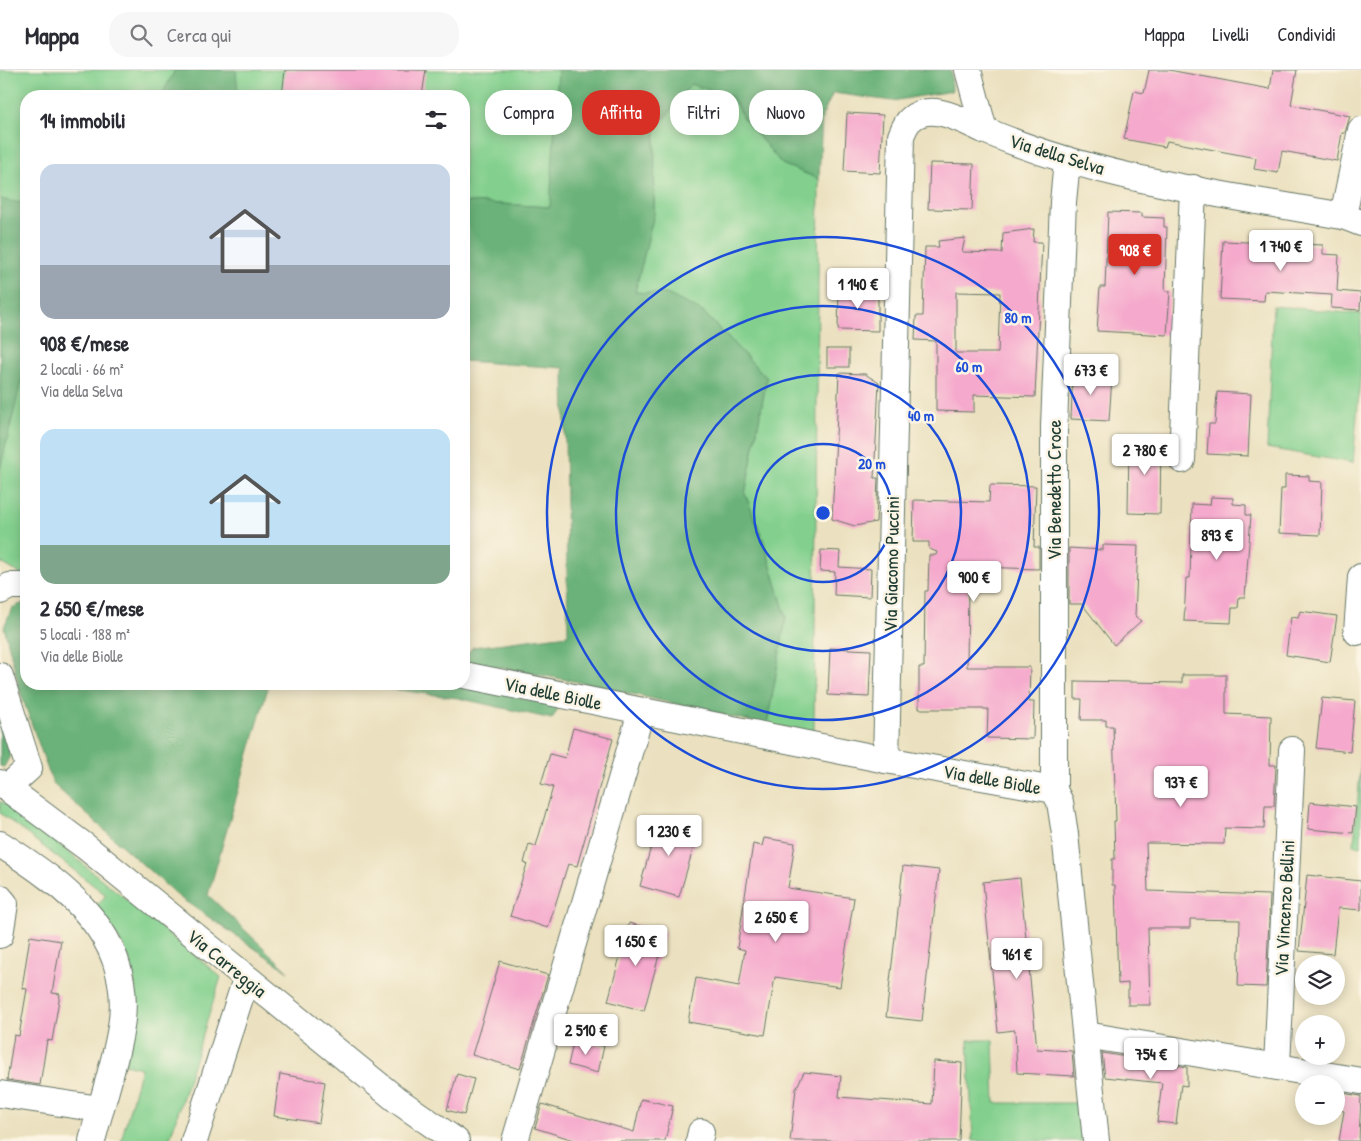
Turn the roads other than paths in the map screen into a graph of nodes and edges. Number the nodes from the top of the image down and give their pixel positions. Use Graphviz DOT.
graph roads {
  1 [pos="968,70"];
  2 [pos="984,130"];
  3 [pos="1361,130"];
  4 [pos="1067,161"];
  5 [pos="1192,188"];
  6 [pos="1352,220"];
  7 [pos="1182,460"];
  8 [pos="1361,577"];
  9 [pos="20,586"];
  10 [pos="0,592"];
  11 [pos="1357,632"];
  12 [pos="0,676"];
  13 [pos="470,676"];
  14 [pos="641,712"];
  15 [pos="1292,750"];
  16 [pos="886,760"];
  17 [pos="4,785"];
  18 [pos="1054,790"];
  19 [pos="0,844"];
  20 [pos="0,898"];
  21 [pos="0,935"];
  22 [pos="246,979"];
  23 [pos="1086,1035"];
  24 [pos="1277,1066"];
  25 [pos="1361,1080"];
  26 [pos="0,1094"];
  27 [pos="100,1109"];
  28 [pos="92,1141"];
  29 [pos="194,1141"];
  30 [pos="456,1141"];
  31 [pos="515,1141"];
  32 [pos="1096,1141"];
  1 -- 2 [label="street, Via della Selva"];
  2 -- 4 [label="street, Via della Selva"];
  2 -- 16 [label="street, Via Giacomo Puccini"];
  3 -- 6 [label="street"];
  4 -- 5 [label="street, Via della Selva"];
  4 -- 18 [label="street, Via Benedetto Croce"];
  5 -- 6 [label="street, Via della Selva"];
  5 -- 7 [label="street"];
  8 -- 11 [label="street"];
  9 -- 10 [label="street"];
  12 -- 17 [label="street"];
  13 -- 14 [label="street, Via delle Biolle"];
  14 -- 16 [label="street, Via delle Biolle"];
  14 -- 31 [label="street"];
  15 -- 24 [label="street, Via Vincenzo Bellini"];
  16 -- 18 [label="street, Via delle Biolle"];
  17 -- 22 [label="street, Via Carreggia"];
  18 -- 23 [label="street, Via delle Biolle"];
  19 -- 27 [label="street"];
  20 -- 21 [label="street"];
  22 -- 29 [label="street"];
  22 -- 30 [label="street, Via Carreggia"];
  23 -- 24 [label="street"];
  23 -- 32 [label="street, Via delle Biolle"];
  24 -- 25 [label="street"];
  26 -- 27 [label="street"];
  27 -- 28 [label="street"];
}
